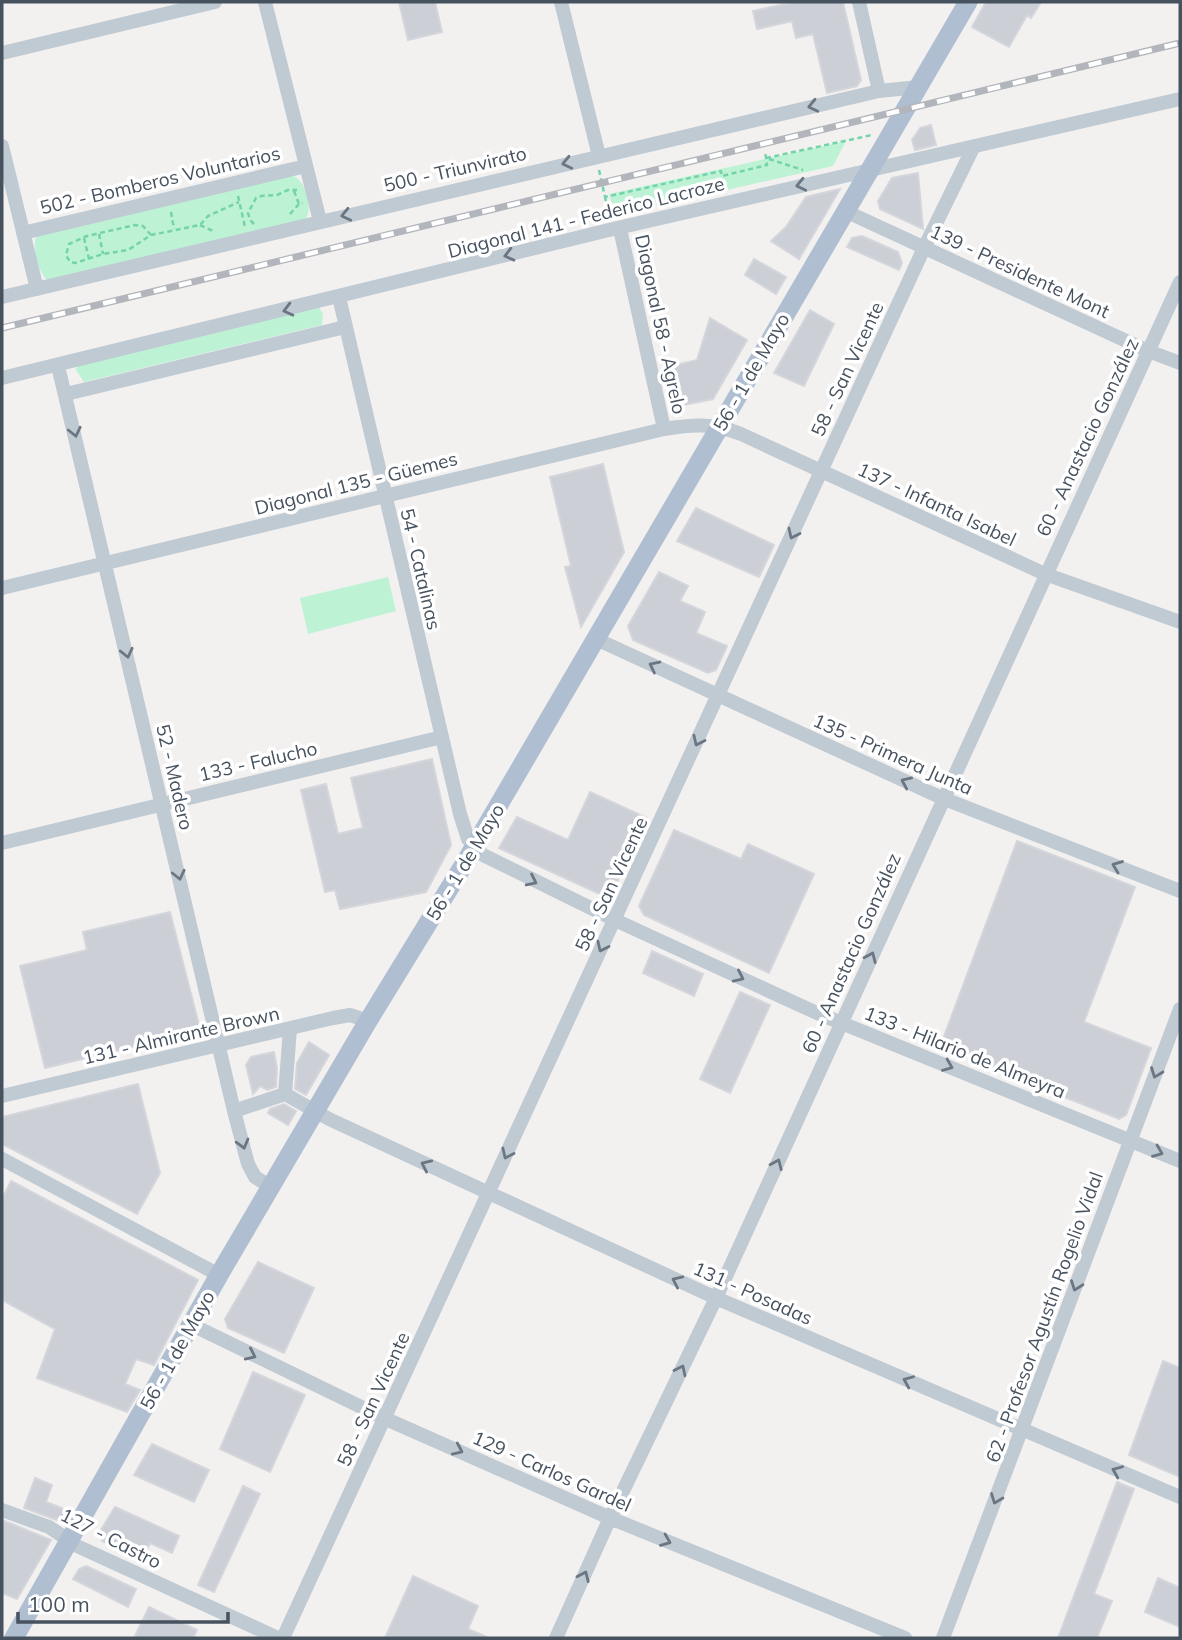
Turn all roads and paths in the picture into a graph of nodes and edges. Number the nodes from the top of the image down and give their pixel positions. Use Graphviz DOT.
graph roads {
  1 [pos="215,2"];
  2 [pos="265,2"];
  3 [pos="561,2"];
  4 [pos="859,2"];
  5 [pos="968,2"];
  6 [pos="2,53"];
  7 [pos="919,87"];
  8 [pos="879,91"];
  9 [pos="1180,99"];
  10 [pos="893,130"];
  11 [pos="2,146"];
  12 [pos="974,146"];
  13 [pos="765,151"];
  14 [pos="599,156"];
  15 [pos="766,159"];
  16 [pos="306,166"];
  17 [pos="868,170"];
  18 [pos="309,182"];
  19 [pos="234,183"];
  20 [pos="811,183"];
  21 [pos="294,191"];
  22 [pos="605,197"];
  23 [pos="169,198"];
  24 [pos="239,202"];
  25 [pos="299,204"];
  26 [pos="845,211"];
  27 [pos="318,214"];
  28 [pos="249,215"];
  29 [pos="243,216"];
  30 [pos="285,216"];
  31 [pos="261,224"];
  32 [pos="200,225"];
  33 [pos="236,228"];
  34 [pos="616,229"];
  35 [pos="175,230"];
  36 [pos="246,231"];
  37 [pos="216,232"];
  38 [pos="23,233"];
  39 [pos="99,234"];
  40 [pos="151,235"];
  41 [pos="84,237"];
  42 [pos="924,248"];
  43 [pos="103,254"];
  44 [pos="89,260"];
  45 [pos="1180,282"];
  46 [pos="37,289"];
  47 [pos="339,297"];
  48 [pos="2,298"];
  49 [pos="345,327"];
  50 [pos="1148,351"];
  51 [pos="1180,363"];
  52 [pos="58,366"];
  53 [pos="2,378"];
  54 [pos="66,394"];
  55 [pos="720,426"];
  56 [pos="664,429"];
  57 [pos="822,472"];
  58 [pos="384,496"];
  59 [pos="106,563"];
  60 [pos="1045,574"];
  61 [pos="2,588"];
  62 [pos="1180,622"];
  63 [pos="596,639"];
  64 [pos="719,697"];
  65 [pos="442,737"];
  66 [pos="942,799"];
  67 [pos="162,804"];
  68 [pos="2,843"];
  69 [pos="474,846"];
  70 [pos="1180,891"];
  71 [pos="615,920"];
  72 [pos="1180,1009"];
  73 [pos="368,1021"];
  74 [pos="841,1022"];
  75 [pos="290,1029"];
  76 [pos="219,1046"];
  77 [pos="285,1094"];
  78 [pos="2,1096"];
  79 [pos="234,1111"];
  80 [pos="316,1111"];
  81 [pos="1130,1140"];
  82 [pos="2,1160"];
  83 [pos="1180,1161"];
  84 [pos="271,1187"];
  85 [pos="488,1194"];
  86 [pos="219,1275"];
  87 [pos="716,1298"];
  88 [pos="190,1324"];
  89 [pos="386,1419"];
  90 [pos="1023,1431"];
  91 [pos="1180,1497"];
  92 [pos="2,1510"];
  93 [pos="610,1518"];
  94 [pos="70,1542"];
  95 [pos="14,1638"];
  96 [pos="280,1638"];
  97 [pos="556,1638"];
  98 [pos="905,1638"];
  99 [pos="943,1638"];
  1 -- 6 [label="street"];
  2 -- 16 [label="street"];
  3 -- 14 [label="street"];
  4 -- 8 [label="street"];
  5 -- 7 [label="main road, 56 - 1 de Mayo"];
  7 -- 8 [label="street, 500 - Triunvirato"];
  7 -- 10 [label="main road, 56 - 1 de Mayo"];
  8 -- 14 [label="street, 500 - Triunvirato, one-way"];
  9 -- 12 [label="street, Diagonal 141 - Federico Lacroze"];
  10 -- 15 [label="path"];
  10 -- 17 [label="main road, 56 - 1 de Mayo"];
  11 -- 38 [label="street"];
  12 -- 17 [label="street, Diagonal 141 - Federico Lacroze"];
  12 -- 42 [label="street, 58 - San Vicente"];
  13 -- 15 [label="path"];
  14 -- 22 [label="path"];
  14 -- 27 [label="street, 500 - Triunvirato, one-way"];
  15 -- 20 [label="path"];
  15 -- 22 [label="path"];
  16 -- 18 [label="street"];
  16 -- 19 [label="street, 502 - Bomberos Voluntarios"];
  17 -- 20 [label="street, Diagonal 141 - Federico Lacroze"];
  17 -- 26 [label="main road, 56 - 1 de Mayo"];
  18 -- 21 [label="path"];
  18 -- 27 [label="street"];
  19 -- 23 [label="street, 502 - Bomberos Voluntarios"];
  19 -- 24 [label="path"];
  20 -- 34 [label="street, Diagonal 141 - Federico Lacroze, one-way"];
  21 -- 25 [label="path"];
  21 -- 28 [label="path"];
  22 -- 34 [label="path"];
  23 -- 35 [label="path"];
  23 -- 38 [label="street, 502 - Bomberos Voluntarios"];
  24 -- 29 [label="path"];
  24 -- 32 [label="path"];
  25 -- 27 [label="path"];
  25 -- 30 [label="path"];
  26 -- 42 [label="street, 139 - Presidente Mont"];
  26 -- 55 [label="main road, 56 - 1 de Mayo"];
  27 -- 36 [label="street, 500 - Triunvirato"];
  28 -- 29 [label="path"];
  28 -- 31 [label="path"];
  29 -- 36 [label="path"];
  32 -- 35 [label="path"];
  32 -- 37 [label="path"];
  33 -- 36 [label="path"];
  34 -- 47 [label="street, Diagonal 141 - Federico Lacroze, one-way"];
  34 -- 56 [label="street, Diagonal 58 - Agrelo"];
  35 -- 40 [label="path"];
  36 -- 46 [label="street, 500 - Triunvirato"];
  38 -- 46 [label="street"];
  39 -- 40 [label="path"];
  39 -- 41 [label="path"];
  39 -- 43 [label="path"];
  40 -- 43 [label="path"];
  41 -- 44 [label="path"];
  41 -- 44 [label="path"];
  42 -- 50 [label="street, 139 - Presidente Mont"];
  42 -- 57 [label="street, 58 - San Vicente"];
  43 -- 44 [label="path"];
  45 -- 50 [label="street, 60 - Anastacio González"];
  46 -- 48 [label="street, 500 - Triunvirato"];
  47 -- 49 [label="street, 54 - Catalinas"];
  47 -- 52 [label="street, Diagonal 141 - Federico Lacroze, one-way"];
  49 -- 54 [label="street"];
  49 -- 58 [label="street, 54 - Catalinas"];
  50 -- 51 [label="street, 139 - Presidente Mont"];
  50 -- 60 [label="street, 60 - Anastacio González"];
  52 -- 53 [label="street, Diagonal 141 - Federico Lacroze"];
  52 -- 54 [label="street, 52 - Madero"];
  54 -- 59 [label="street, 52 - Madero, one-way"];
  55 -- 56 [label="street, Diagonal 135 - Güemes"];
  55 -- 57 [label="street, 137 - Infanta Isabel"];
  55 -- 63 [label="main road, 56 - 1 de Mayo"];
  56 -- 58 [label="street, Diagonal 135 - Güemes"];
  57 -- 60 [label="street, 137 - Infanta Isabel"];
  57 -- 64 [label="street, 58 - San Vicente, one-way"];
  58 -- 59 [label="street, Diagonal 135 - Güemes"];
  58 -- 65 [label="street, 54 - Catalinas"];
  59 -- 61 [label="street, Diagonal 135 - Güemes"];
  59 -- 67 [label="street, 52 - Madero, one-way"];
  60 -- 62 [label="street, 137 - Infanta Isabel"];
  60 -- 66 [label="street, 60 - Anastacio González"];
  64 -- 63 [label="street, 135 - Primera Junta, one-way"];
  63 -- 69 [label="main road, 56 - 1 de Mayo"];
  66 -- 64 [label="street, 135 - Primera Junta, one-way"];
  64 -- 71 [label="street, 58 - San Vicente, one-way"];
  65 -- 67 [label="street, 133 - Falucho"];
  65 -- 69 [label="street, 54 - Catalinas"];
  70 -- 66 [label="street, 135 - Primera Junta, one-way"];
  74 -- 66 [label="street, 60 - Anastacio González, one-way"];
  67 -- 68 [label="street, 133 - Falucho"];
  67 -- 76 [label="street, 52 - Madero, one-way"];
  69 -- 71 [label="street, 133 - Hilario de Almeyra, one-way"];
  69 -- 73 [label="main road, 56 - 1 de Mayo"];
  71 -- 74 [label="street, 133 - Hilario de Almeyra, one-way"];
  71 -- 85 [label="street, 58 - San Vicente, one-way"];
  72 -- 81 [label="street, 62 - Profesor Agustín Rogelio Vidal, one-way"];
  73 -- 75 [label="street, 131 - Almirante Brown"];
  73 -- 80 [label="main road, 56 - 1 de Mayo"];
  74 -- 81 [label="street, 133 - Hilario de Almeyra, one-way"];
  87 -- 74 [label="street, 60 - Anastacio González, one-way"];
  75 -- 76 [label="street, 131 - Almirante Brown"];
  75 -- 77 [label="street"];
  76 -- 78 [label="street, 131 - Almirante Brown"];
  76 -- 79 [label="street, 52 - Madero"];
  77 -- 79 [label="street"];
  77 -- 80 [label="street, 131 - Posadas"];
  79 -- 84 [label="street, 52 - Madero, one-way"];
  80 -- 84 [label="main road, 56 - 1 de Mayo"];
  85 -- 80 [label="street, 131 - Posadas, one-way"];
  81 -- 83 [label="street, 133 - Hilario de Almeyra, one-way"];
  81 -- 90 [label="street, 62 - Profesor Agustín Rogelio Vidal, one-way"];
  82 -- 86 [label="street"];
  84 -- 86 [label="main road, 56 - 1 de Mayo"];
  87 -- 85 [label="street, 131 - Posadas, one-way"];
  85 -- 89 [label="street, 58 - San Vicente"];
  86 -- 88 [label="main road, 56 - 1 de Mayo"];
  90 -- 87 [label="street, 131 - Posadas, one-way"];
  93 -- 87 [label="street, 60 - Anastacio González, one-way"];
  88 -- 89 [label="street, 129 - Carlos Gardel, one-way"];
  88 -- 94 [label="main road, 56 - 1 de Mayo"];
  89 -- 93 [label="street, 129 - Carlos Gardel, one-way"];
  89 -- 96 [label="street, 58 - San Vicente"];
  91 -- 90 [label="street, 131 - Posadas, one-way"];
  90 -- 99 [label="street, 62 - Profesor Agustín Rogelio Vidal, one-way"];
  92 -- 94 [label="street, 127 - Castro"];
  97 -- 93 [label="street, 60 - Anastacio González, one-way"];
  93 -- 98 [label="street, 129 - Carlos Gardel, one-way"];
  94 -- 95 [label="main road, 56 - 1 de Mayo"];
  94 -- 96 [label="street, 127 - Castro"];
}
